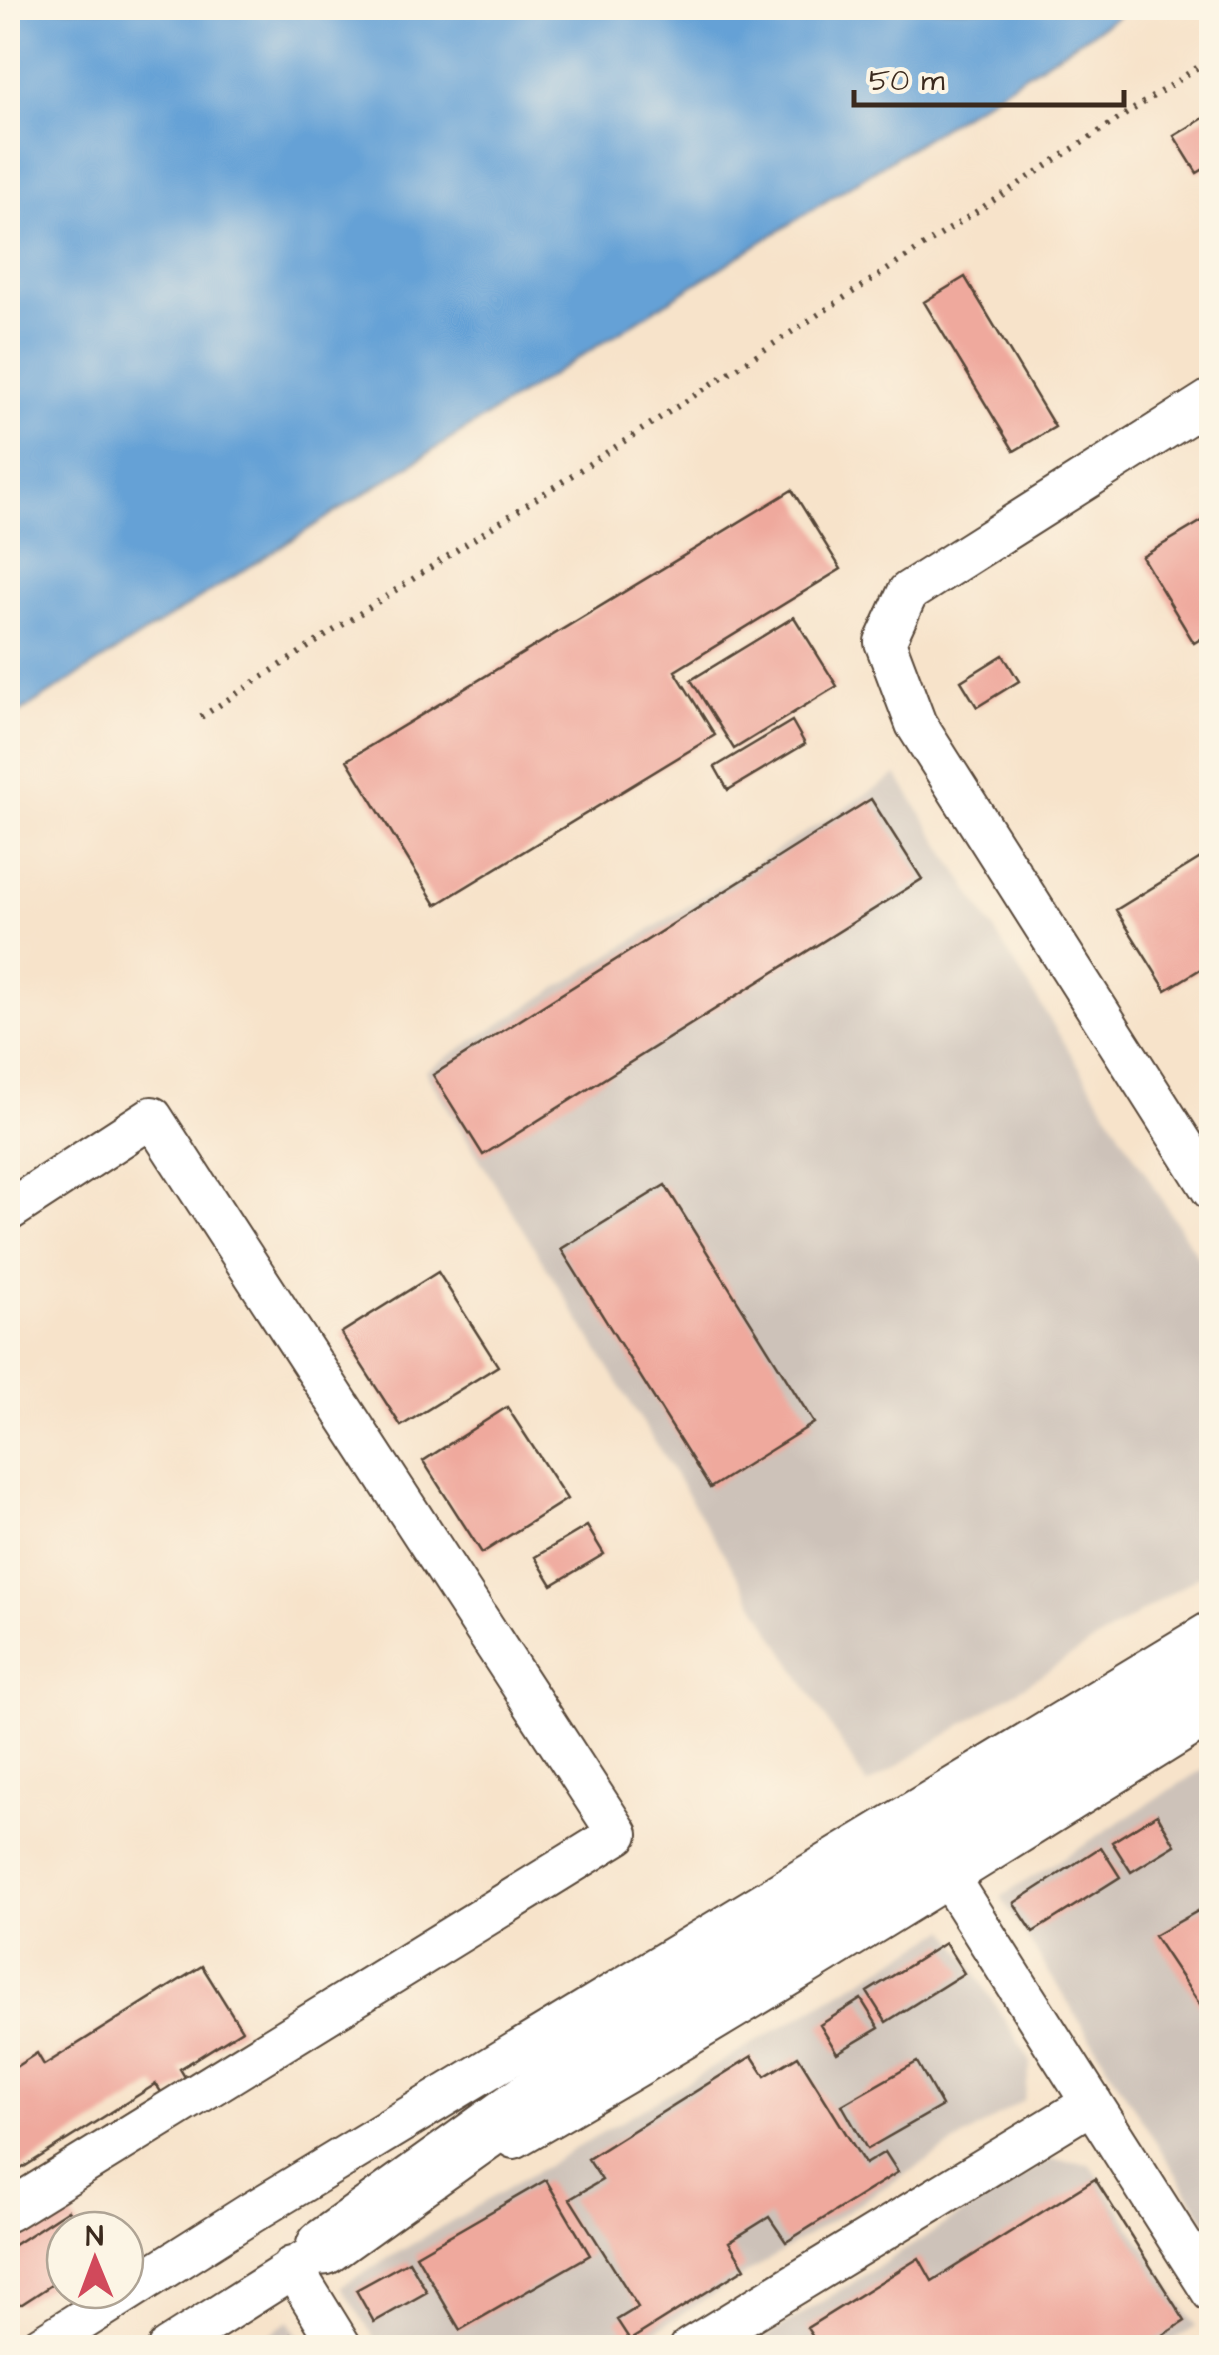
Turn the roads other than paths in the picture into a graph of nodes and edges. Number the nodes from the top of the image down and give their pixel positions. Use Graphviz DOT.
graph roads {
  1 [pos="1212,399"];
  2 [pos="1212,1190"];
  3 [pos="8,1211"];
  4 [pos="1212,1631"];
  5 [pos="1212,1670"];
  6 [pos="1212,1713"];
  7 [pos="948,1878"];
  8 [pos="1092,2103"];
  9 [pos="8,2211"];
  10 [pos="308,2257"];
  11 [pos="1212,2292"];
  12 [pos="38,2348"];
  13 [pos="168,2348"];
  14 [pos="342,2348"];
  15 [pos="690,2348"];
  1 -- 2 [label="street"];
  3 -- 9 [label="street"];
  4 -- 12 [label="street"];
  5 -- 10 [label="highway"];
  6 -- 7 [label="street"];
  7 -- 8 [label="street"];
  7 -- 10 [label="street"];
  8 -- 11 [label="street"];
  8 -- 15 [label="street"];
  10 -- 13 [label="street"];
  10 -- 14 [label="street"];
}
